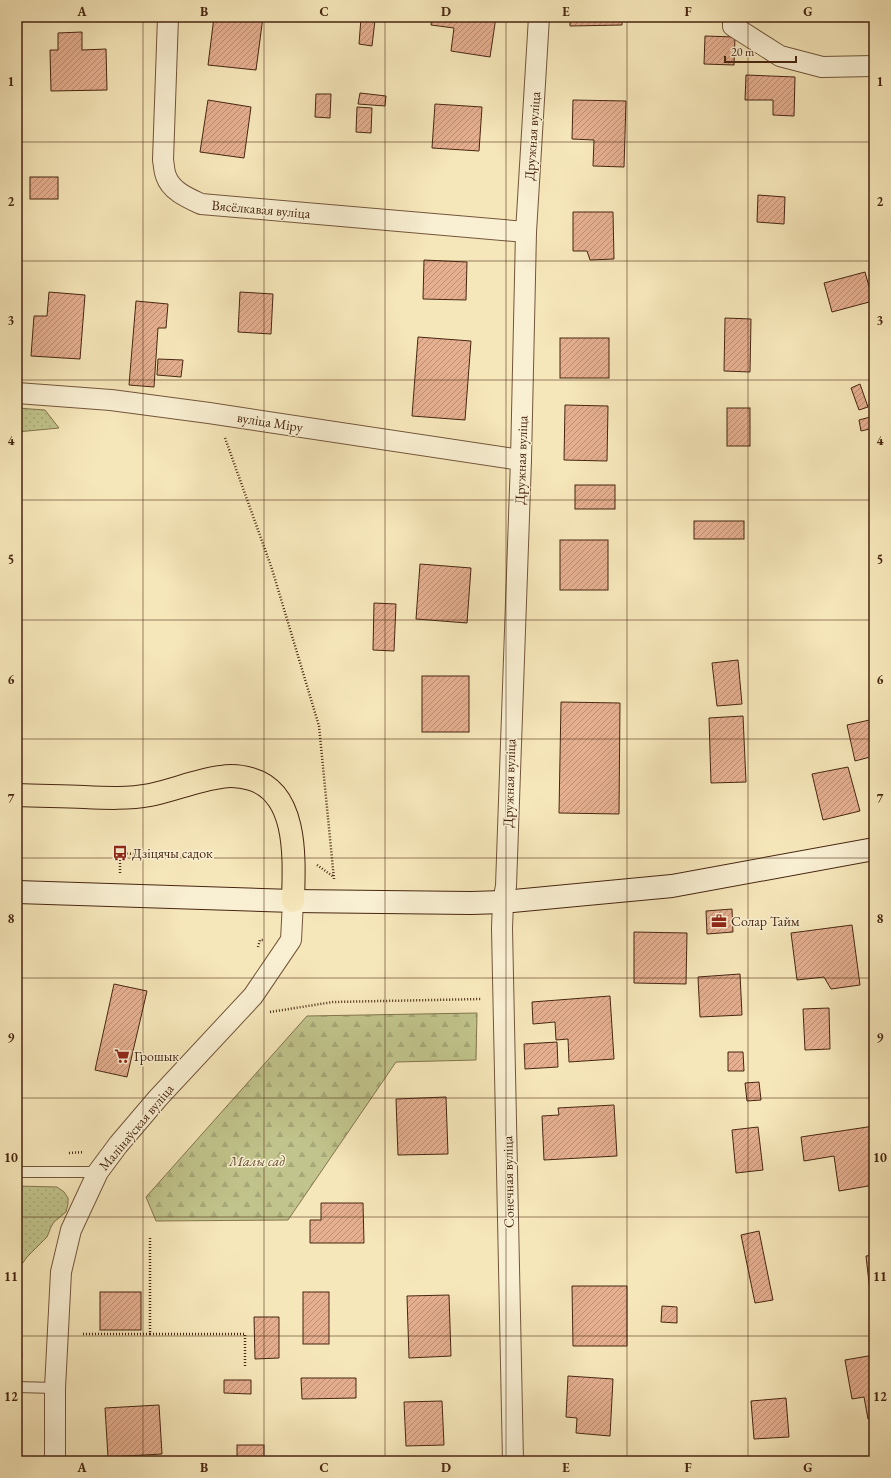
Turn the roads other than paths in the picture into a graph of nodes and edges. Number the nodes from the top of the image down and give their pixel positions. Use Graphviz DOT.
graph roads {
  1 [pos="168,17"];
  2 [pos="539,17"];
  3 [pos="733,17"];
  4 [pos="874,66"];
  5 [pos="526,232"];
  6 [pos="17,393"];
  7 [pos="521,460"];
  8 [pos="17,795"];
  9 [pos="874,849"];
  10 [pos="17,892"];
  11 [pos="293,901"];
  12 [pos="503,902"];
  13 [pos="17,1172"];
  14 [pos="98,1172"];
  15 [pos="17,1387"];
  16 [pos="55,1388"];
  17 [pos="56,1461"];
  18 [pos="514,1461"];
  1 -- 5 [label="street, Вясёлкавая вуліца"];
  2 -- 5 [label="street, Дружная вуліца"];
  3 -- 4 [label="street"];
  5 -- 7 [label="street, Дружная вуліца"];
  6 -- 7 [label="street, вуліца Міру"];
  7 -- 12 [label="street, Дружная вуліца"];
  8 -- 11 [label="highway"];
  9 -- 12 [label="main road"];
  10 -- 11 [label="main road"];
  11 -- 12 [label="main road"];
  11 -- 14 [label="street, Малінаўская вуліца"];
  12 -- 18 [label="street, Сонечная вуліца"];
  13 -- 14 [label="lane"];
  14 -- 16 [label="street, Малінаўская вуліца"];
  15 -- 16 [label="lane"];
  16 -- 17 [label="street, Малінаўская вуліца"];
}
